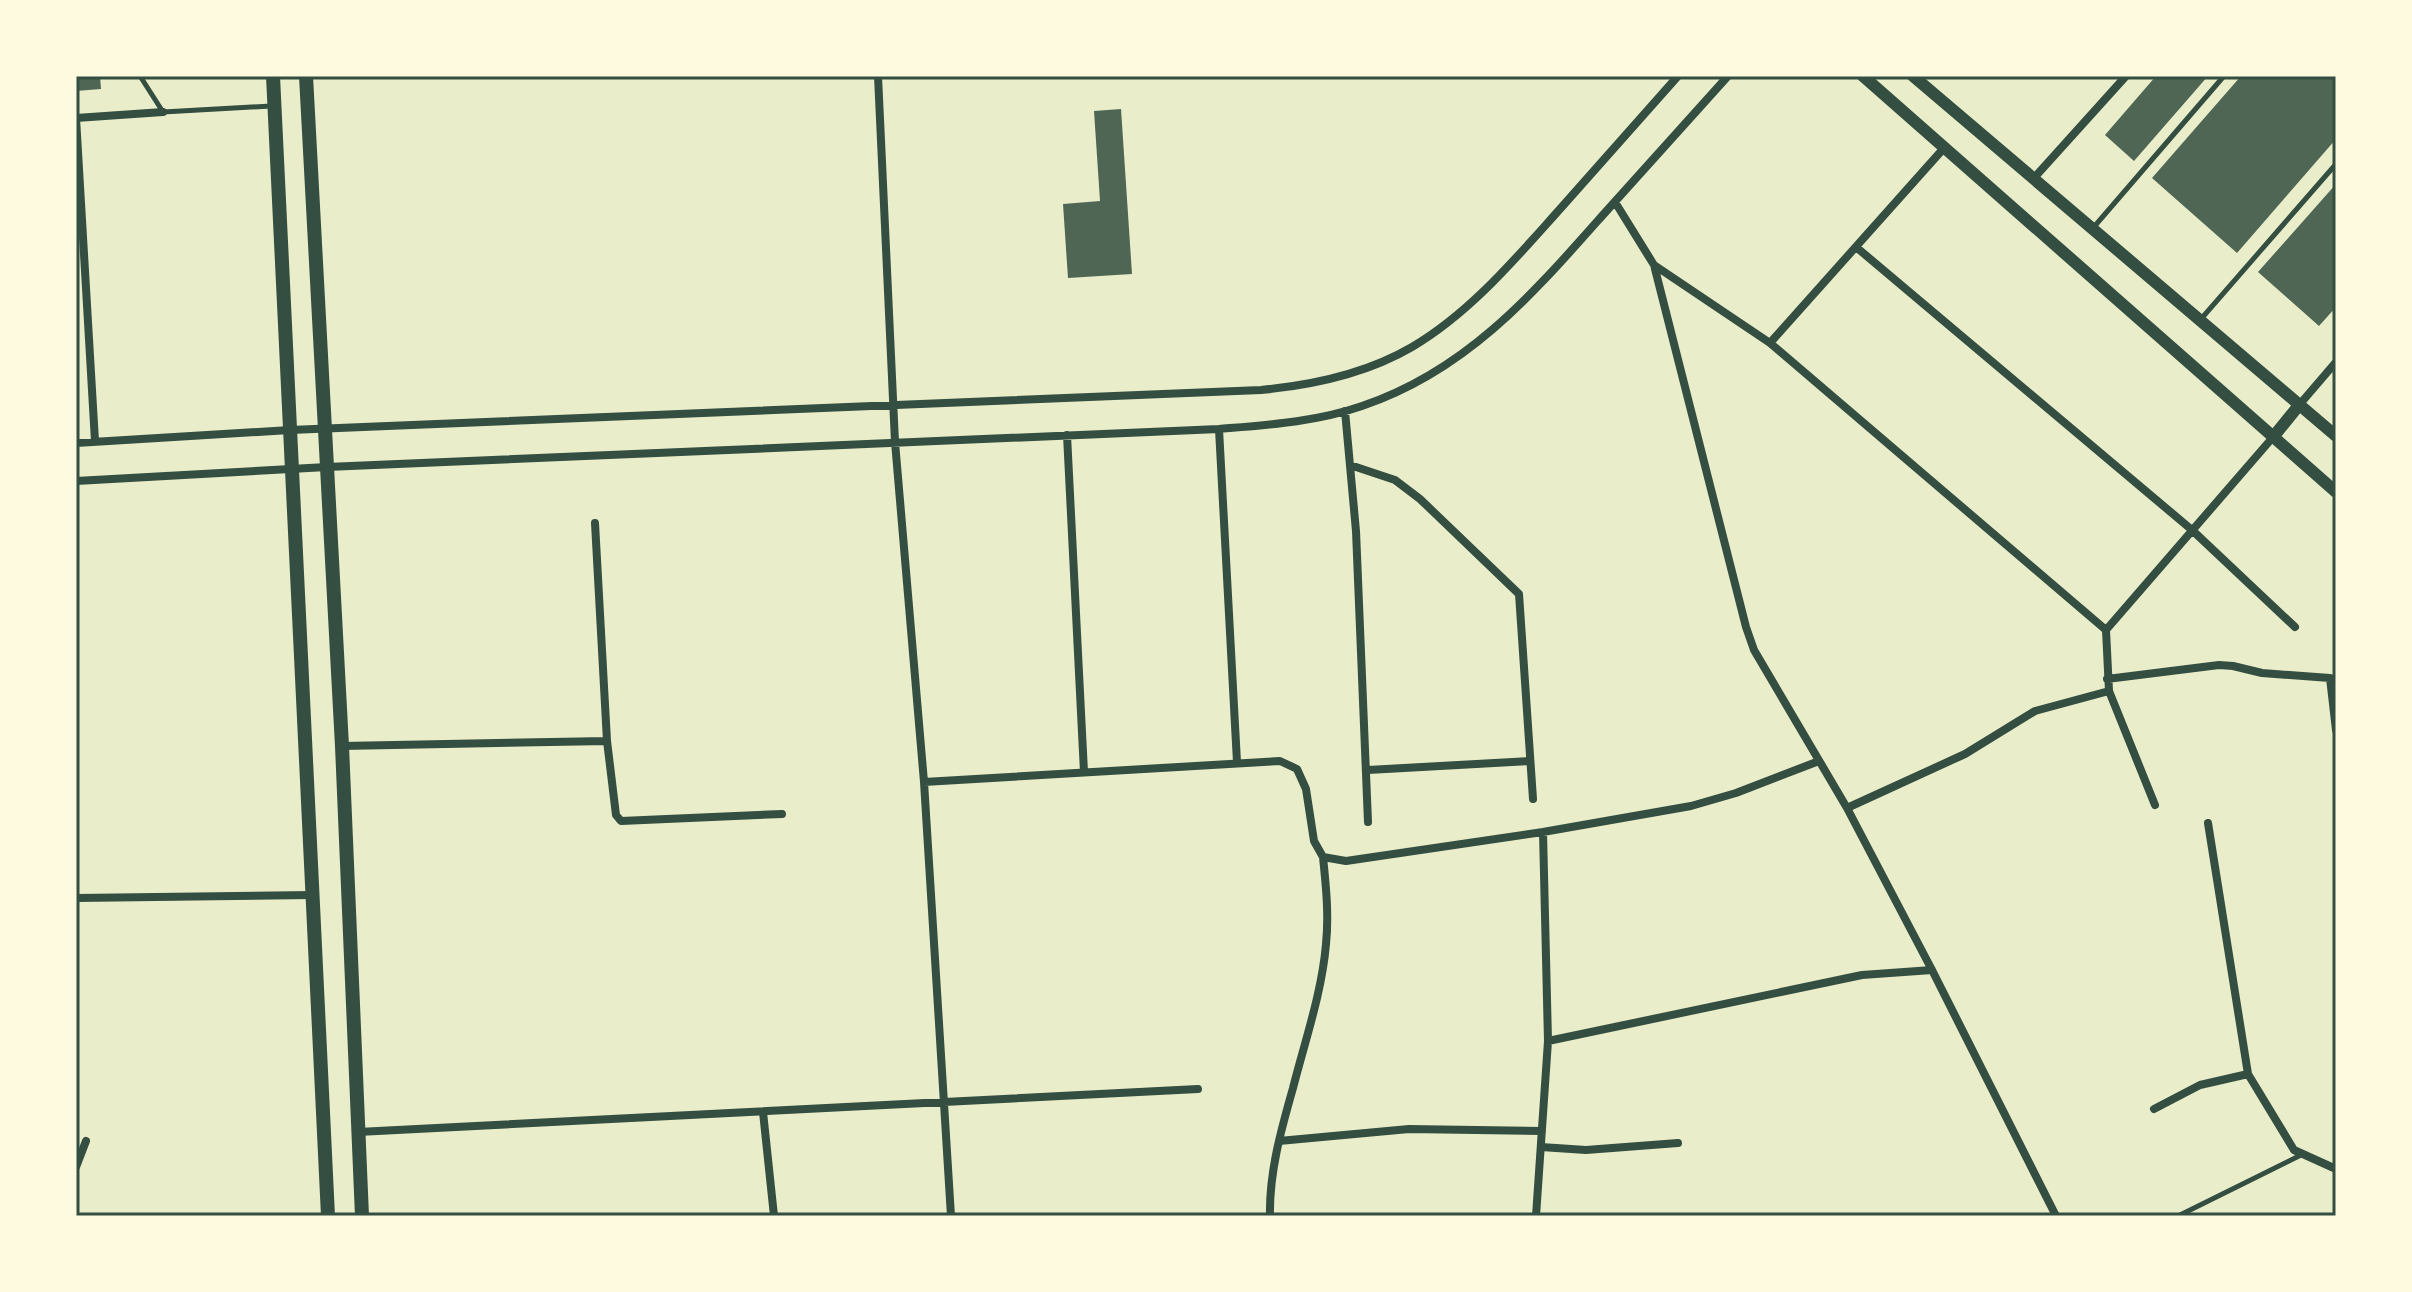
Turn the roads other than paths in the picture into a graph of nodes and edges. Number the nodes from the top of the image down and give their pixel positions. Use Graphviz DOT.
graph roads {
  1 [pos="140,76"];
  2 [pos="273,76"];
  3 [pos="306,76"];
  4 [pos="878,76"];
  5 [pos="1678,76"];
  6 [pos="1728,76"];
  7 [pos="1863,76"];
  8 [pos="1913,76"];
  9 [pos="2126,76"];
  10 [pos="2224,76"];
  11 [pos="275,106"];
  12 [pos="163,112"];
  13 [pos="76,118"];
  14 [pos="1944,148"];
  15 [pos="2336,164"];
  16 [pos="2033,179"];
  17 [pos="1615,202"];
  18 [pos="2092,229"];
  19 [pos="1856,247"];
  20 [pos="1654,265"];
  21 [pos="2200,320"];
  22 [pos="1770,343"];
  23 [pos="2336,362"];
  24 [pos="2300,404"];
  25 [pos="893,406"];
  26 [pos="1345,411"];
  27 [pos="325,429"];
  28 [pos="1219,429"];
  29 [pos="290,430"];
  30 [pos="1067,435"];
  31 [pos="2274,436"];
  32 [pos="2336,436"];
  33 [pos="95,441"];
  34 [pos="895,442"];
  35 [pos="76,443"];
  36 [pos="1350,465"];
  37 [pos="327,467"];
  38 [pos="292,468"];
  39 [pos="76,481"];
  40 [pos="2336,492"];
  41 [pos="595,523"];
  42 [pos="2192,530"];
  43 [pos="2295,627"];
  44 [pos="2106,630"];
  45 [pos="2333,678"];
  46 [pos="2107,679"];
  47 [pos="2109,691"];
  48 [pos="2336,730"];
  49 [pos="607,741"];
  50 [pos="342,746"];
  51 [pos="1529,761"];
  52 [pos="1819,761"];
  53 [pos="1237,762"];
  54 [pos="1368,770"];
  55 [pos="1084,772"];
  56 [pos="924,782"];
  57 [pos="1533,799"];
  58 [pos="2155,805"];
  59 [pos="1847,808"];
  60 [pos="782,814"];
  61 [pos="1368,822"];
  62 [pos="2208,823"];
  63 [pos="1543,832"];
  64 [pos="1323,857"];
  65 [pos="312,895"];
  66 [pos="76,898"];
  67 [pos="1932,970"];
  68 [pos="1548,1041"];
  69 [pos="2248,1074"];
  70 [pos="1198,1089"];
  71 [pos="944,1102"];
  72 [pos="2154,1109"];
  73 [pos="763,1112"];
  74 [pos="1542,1131"];
  75 [pos="358,1132"];
  76 [pos="86,1141"];
  77 [pos="1279,1141"];
  78 [pos="1678,1143"];
  79 [pos="1541,1147"];
  80 [pos="2301,1155"];
  81 [pos="76,1167"];
  82 [pos="2336,1169"];
  83 [pos="328,1216"];
  84 [pos="362,1216"];
  85 [pos="774,1216"];
  86 [pos="951,1216"];
  87 [pos="1270,1216"];
  88 [pos="1536,1216"];
  89 [pos="2056,1216"];
  90 [pos="2178,1216"];
  1 -- 12 [label="lane"];
  2 -- 11 [label="main road"];
  3 -- 27 [label="main road"];
  4 -- 25 [label="street"];
  5 -- 25 [label="street"];
  6 -- 17 [label="street"];
  7 -- 14 [label="street"];
  8 -- 16 [label="street"];
  9 -- 16 [label="street"];
  10 -- 18 [label="lane"];
  11 -- 12 [label="lane"];
  11 -- 29 [label="main road"];
  12 -- 13 [label="street"];
  13 -- 33 [label="street"];
  14 -- 19 [label="street"];
  14 -- 31 [label="street"];
  15 -- 21 [label="lane"];
  16 -- 18 [label="street"];
  17 -- 20 [label="street"];
  17 -- 26 [label="street"];
  18 -- 21 [label="street"];
  19 -- 22 [label="street"];
  19 -- 42 [label="street"];
  20 -- 22 [label="street"];
  20 -- 52 [label="street"];
  21 -- 24 [label="street"];
  22 -- 44 [label="street"];
  23 -- 24 [label="street"];
  24 -- 31 [label="street"];
  24 -- 32 [label="street"];
  25 -- 27 [label="street"];
  25 -- 34 [label="street"];
  26 -- 28 [label="street"];
  26 -- 36 [label="street"];
  27 -- 29 [label="street"];
  27 -- 37 [label="main road"];
  28 -- 30 [label="street"];
  28 -- 53 [label="street"];
  29 -- 33 [label="street"];
  29 -- 38 [label="main road"];
  30 -- 34 [label="street"];
  30 -- 55 [label="street"];
  31 -- 40 [label="street"];
  31 -- 42 [label="street"];
  33 -- 35 [label="street"];
  34 -- 37 [label="street"];
  34 -- 56 [label="street"];
  36 -- 51 [label="street"];
  36 -- 54 [label="street"];
  37 -- 38 [label="street"];
  37 -- 50 [label="main road"];
  38 -- 39 [label="street"];
  38 -- 65 [label="main road"];
  41 -- 49 [label="street"];
  42 -- 43 [label="street"];
  42 -- 44 [label="street"];
  44 -- 46 [label="street"];
  45 -- 46 [label="street"];
  45 -- 48 [label="street"];
  46 -- 47 [label="street"];
  47 -- 58 [label="street"];
  47 -- 59 [label="street"];
  49 -- 50 [label="street"];
  49 -- 60 [label="street"];
  50 -- 75 [label="main road"];
  51 -- 54 [label="street"];
  51 -- 57 [label="street"];
  52 -- 59 [label="street"];
  52 -- 63 [label="street"];
  53 -- 55 [label="street"];
  53 -- 64 [label="street"];
  54 -- 61 [label="street"];
  55 -- 56 [label="street"];
  56 -- 71 [label="street"];
  59 -- 67 [label="street"];
  62 -- 69 [label="street"];
  63 -- 64 [label="street"];
  63 -- 68 [label="street"];
  64 -- 77 [label="street"];
  65 -- 66 [label="street"];
  65 -- 83 [label="main road"];
  67 -- 68 [label="street"];
  67 -- 89 [label="street"];
  68 -- 74 [label="street"];
  69 -- 72 [label="street"];
  69 -- 80 [label="street"];
  70 -- 71 [label="street"];
  71 -- 73 [label="street"];
  71 -- 86 [label="street"];
  73 -- 75 [label="street"];
  73 -- 85 [label="street"];
  74 -- 77 [label="street"];
  74 -- 79 [label="street"];
  75 -- 84 [label="main road"];
  76 -- 81 [label="street"];
  77 -- 87 [label="street"];
  78 -- 79 [label="street"];
  79 -- 88 [label="street"];
  80 -- 82 [label="street"];
  80 -- 90 [label="lane"];
}
